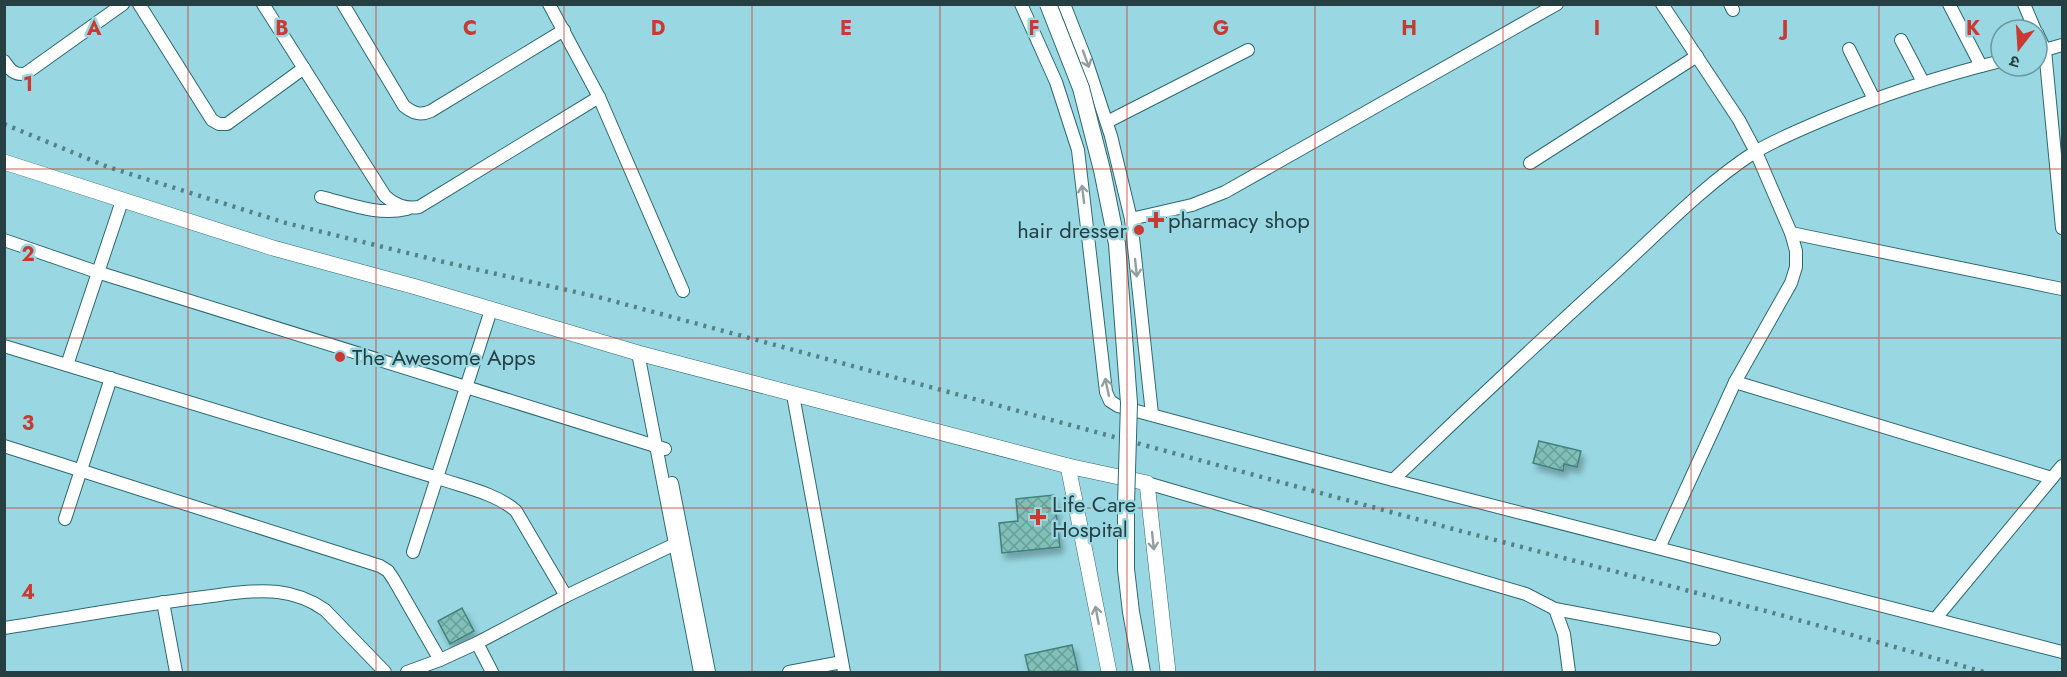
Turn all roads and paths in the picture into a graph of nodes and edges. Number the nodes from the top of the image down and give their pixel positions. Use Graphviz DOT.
graph roads {
  1 [pos="123,4"];
  2 [pos="139,4"];
  3 [pos="263,4"];
  4 [pos="343,4"];
  5 [pos="549,4"];
  6 [pos="1021,4"];
  7 [pos="1557,4"];
  8 [pos="1662,4"];
  9 [pos="1949,4"];
  10 [pos="2024,4"];
  11 [pos="1062,5"];
  12 [pos="2030,18"];
  13 [pos="564,30"];
  14 [pos="1900,40"];
  15 [pos="1849,49"];
  16 [pos="1248,51"];
  17 [pos="1697,56"];
  18 [pos="4,61"];
  19 [pos="1989,64"];
  20 [pos="1981,66"];
  21 [pos="304,68"];
  22 [pos="2044,78"];
  23 [pos="1923,82"];
  24 [pos="599,97"];
  25 [pos="1874,99"];
  26 [pos="1107,122"];
  27 [pos="1756,152"];
  28 [pos="4,162"];
  29 [pos="1530,163"];
  30 [pos="321,196"];
  31 [pos="122,201"];
  32 [pos="409,208"];
  33 [pos="1131,219"];
  34 [pos="2062,228"];
  35 [pos="1791,233"];
  36 [pos="4,240"];
  37 [pos="97,272"];
  38 [pos="2062,289"];
  39 [pos="683,291"];
  40 [pos="491,310"];
  41 [pos="4,346"];
  42 [pos="642,354"];
  43 [pos="67,365"];
  44 [pos="111,378"];
  45 [pos="1735,382"];
  46 [pos="467,387"];
  47 [pos="793,395"];
  48 [pos="1152,414"];
  49 [pos="4,446"];
  50 [pos="661,448"];
  51 [pos="1068,466"];
  52 [pos="2062,466"];
  53 [pos="81,470"];
  54 [pos="438,478"];
  55 [pos="2052,478"];
  56 [pos="1393,480"];
  57 [pos="1147,483"];
  58 [pos="65,519"];
  59 [pos="675,544"];
  60 [pos="1659,548"];
  61 [pos="413,552"];
  62 [pos="566,596"];
  63 [pos="163,602"];
  64 [pos="1555,609"];
  65 [pos="1936,618"];
  66 [pos="4,628"];
  67 [pos="1714,639"];
  68 [pos="477,643"];
  69 [pos="2062,652"];
  70 [pos="440,660"];
  71 [pos="843,667"];
  72 [pos="176,672"];
  73 [pos="385,672"];
  74 [pos="407,672"];
  75 [pos="492,672"];
  76 [pos="700,672"];
  77 [pos="709,672"];
  78 [pos="789,672"];
  79 [pos="1109,672"];
  80 [pos="1142,672"];
  81 [pos="1168,672"];
  82 [pos="1569,672"];
  1 -- 18 [label="street"];
  2 -- 21 [label="street"];
  3 -- 21 [label="street"];
  4 -- 13 [label="street"];
  5 -- 13 [label="street"];
  48 -- 6 [label="street, one-way"];
  7 -- 33 [label="street"];
  8 -- 17 [label="street"];
  9 -- 20 [label="street"];
  10 -- 12 [label="street"];
  11 -- 26 [label="street, one-way"];
  11 -- 80 [label="main road, bridge"];
  13 -- 24 [label="street"];
  14 -- 23 [label="street"];
  15 -- 25 [label="street"];
  16 -- 26 [label="street"];
  17 -- 27 [label="street"];
  17 -- 29 [label="street"];
  19 -- 20 [label="street"];
  20 -- 23 [label="street"];
  21 -- 32 [label="street"];
  22 -- 34 [label="street"];
  23 -- 25 [label="street"];
  24 -- 32 [label="street"];
  24 -- 39 [label="street"];
  25 -- 27 [label="street"];
  26 -- 33 [label="street"];
  27 -- 35 [label="street"];
  27 -- 56 [label="street"];
  28 -- 31 [label="street"];
  30 -- 32 [label="street"];
  31 -- 37 [label="street"];
  31 -- 40 [label="street"];
  33 -- 48 [label="street, one-way"];
  35 -- 38 [label="street"];
  35 -- 45 [label="street"];
  36 -- 37 [label="street"];
  37 -- 43 [label="street"];
  37 -- 46 [label="street"];
  40 -- 42 [label="street"];
  40 -- 46 [label="street"];
  41 -- 43 [label="street"];
  42 -- 47 [label="street"];
  42 -- 50 [label="street"];
  43 -- 44 [label="street"];
  44 -- 53 [label="street"];
  44 -- 54 [label="street"];
  45 -- 55 [label="street"];
  45 -- 60 [label="street"];
  46 -- 50 [label="street"];
  46 -- 54 [label="street"];
  47 -- 51 [label="street"];
  47 -- 71 [label="street"];
  48 -- 56 [label="street"];
  49 -- 53 [label="street"];
  50 -- 59 [label="street"];
  50 -- 77 [label="street"];
  51 -- 57 [label="street"];
  79 -- 51 [label="street, one-way"];
  52 -- 55 [label="street"];
  53 -- 58 [label="street"];
  53 -- 70 [label="street"];
  54 -- 61 [label="street"];
  54 -- 62 [label="street"];
  55 -- 65 [label="street"];
  56 -- 60 [label="street"];
  57 -- 64 [label="street"];
  57 -- 81 [label="street, one-way"];
  59 -- 62 [label="street"];
  59 -- 76 [label="street"];
  60 -- 65 [label="street"];
  62 -- 68 [label="street"];
  63 -- 66 [label="street"];
  63 -- 72 [label="street"];
  63 -- 73 [label="street"];
  64 -- 67 [label="street"];
  64 -- 82 [label="street"];
  65 -- 69 [label="street"];
  68 -- 70 [label="street"];
  68 -- 75 [label="street"];
  70 -- 74 [label="street"];
  71 -- 78 [label="street"];
}
